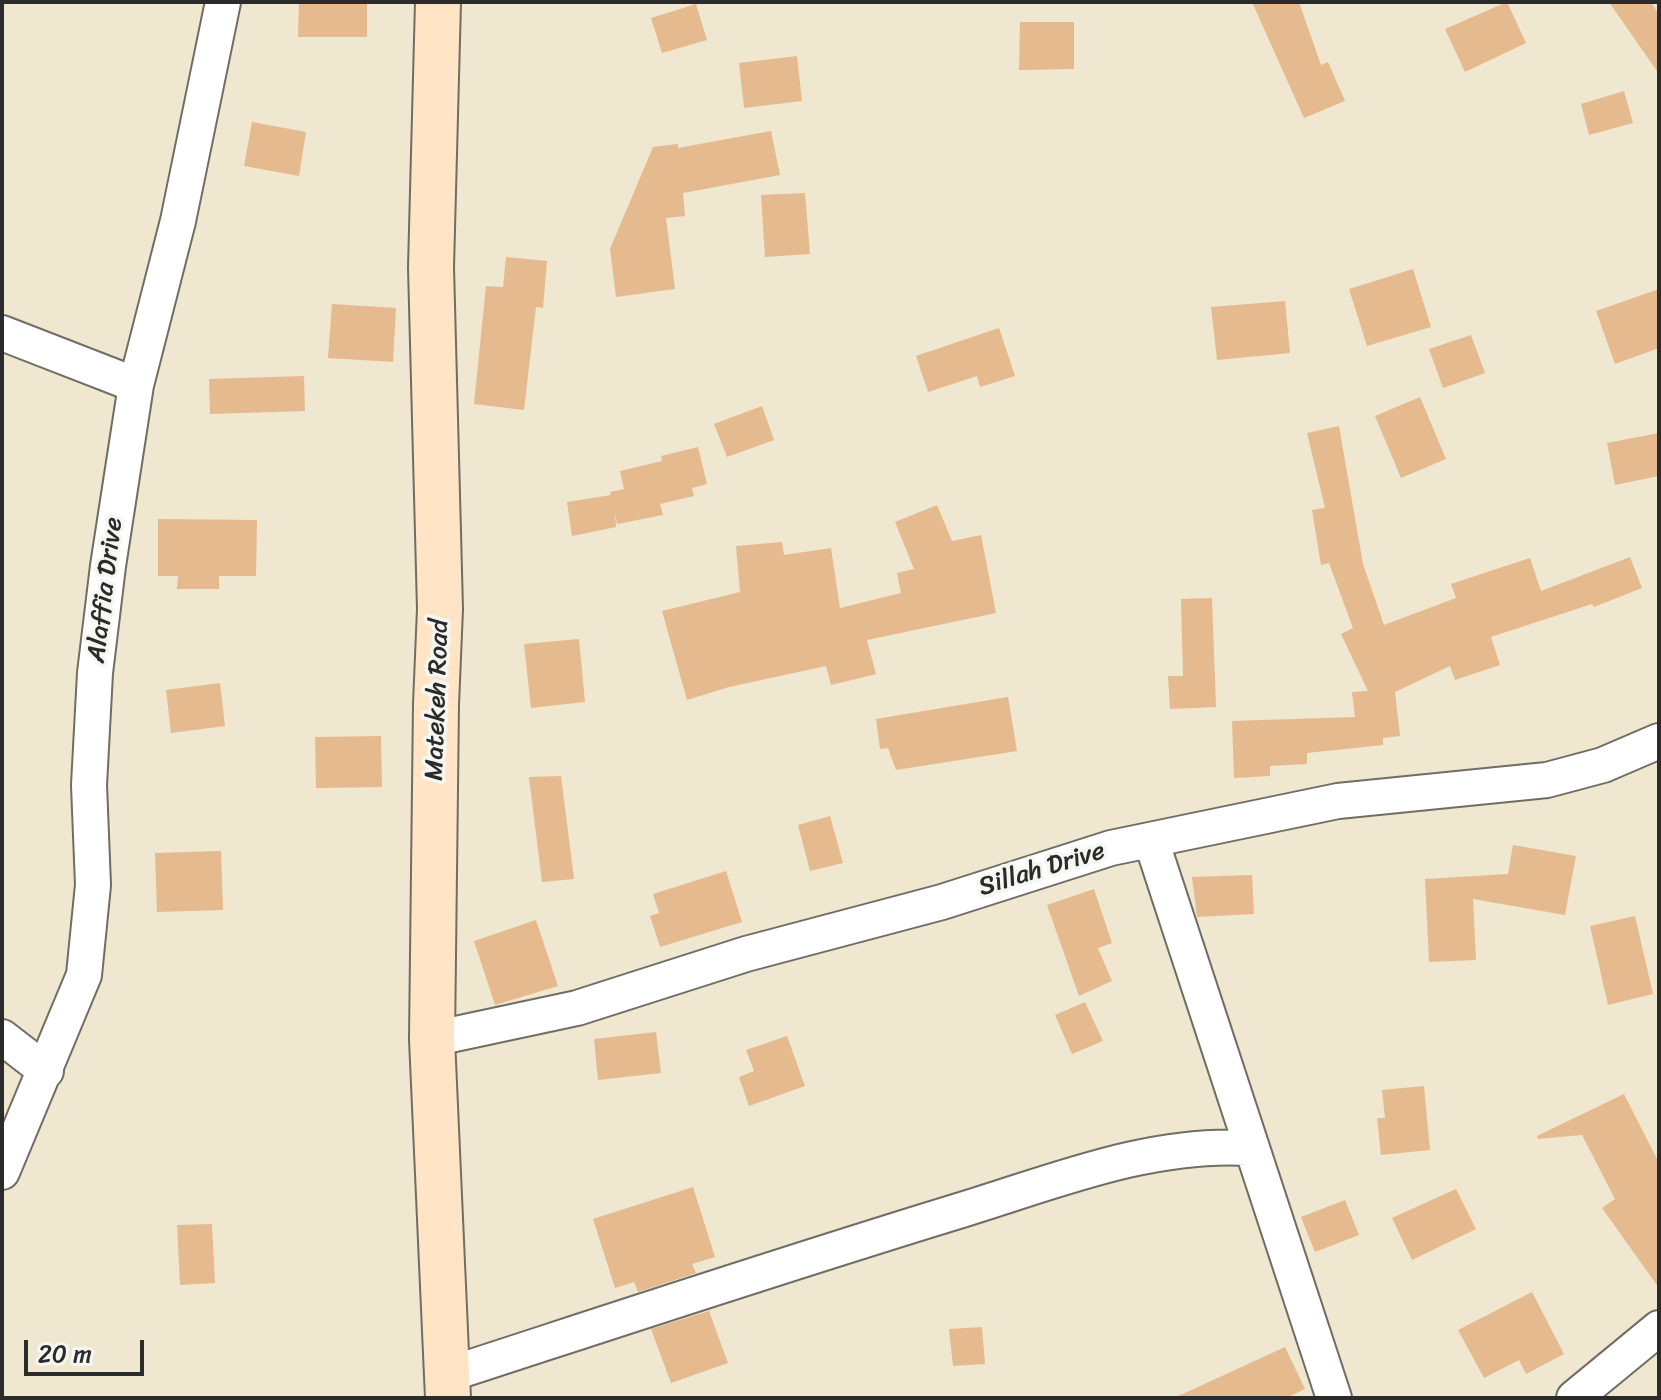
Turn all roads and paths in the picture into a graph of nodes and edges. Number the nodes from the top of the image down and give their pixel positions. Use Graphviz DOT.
graph roads {
  1 [pos="223,2"];
  2 [pos="438,2"];
  3 [pos="2,333"];
  4 [pos="136,385"];
  5 [pos="1659,741"];
  6 [pos="1151,840"];
  7 [pos="2,1037"];
  8 [pos="432,1039"];
  9 [pos="46,1071"];
  10 [pos="1249,1148"];
  11 [pos="2,1172"];
  12 [pos="1659,1328"];
  13 [pos="447,1387"];
  14 [pos="1334,1398"];
  15 [pos="1574,1398"];
  1 -- 4 [label="street, Alaffia Drive"];
  2 -- 8 [label="street, Matekeh Road"];
  3 -- 4 [label="street"];
  4 -- 9 [label="street, Alaffia Drive"];
  5 -- 6 [label="street, Sillah Drive"];
  6 -- 8 [label="street, Sillah Drive"];
  6 -- 10 [label="street"];
  7 -- 9 [label="street"];
  8 -- 13 [label="street, Matekeh Road"];
  9 -- 11 [label="street, Alaffia Drive"];
  10 -- 13 [label="street"];
  10 -- 14 [label="street"];
  12 -- 15 [label="street"];
}
